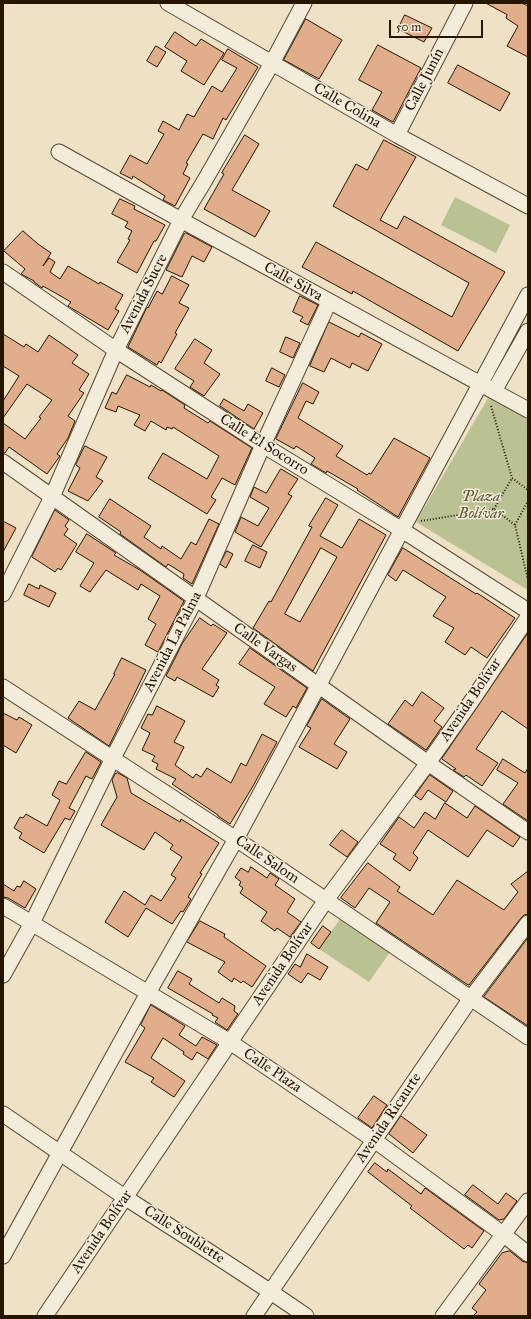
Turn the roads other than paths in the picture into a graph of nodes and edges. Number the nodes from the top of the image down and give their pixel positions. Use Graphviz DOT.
graph roads {
  1 [pos="168,3"];
  2 [pos="304,3"];
  3 [pos="465,3"];
  4 [pos="272,63"];
  5 [pos="397,135"];
  6 [pos="59,152"];
  7 [pos="528,206"];
  8 [pos="181,220"];
  9 [pos="3,272"];
  10 [pos="528,295"];
  11 [pos="329,302"];
  12 [pos="528,331"];
  13 [pos="116,350"];
  14 [pos="480,384"];
  15 [pos="492,398"];
  16 [pos="528,410"];
  17 [pos="263,446"];
  18 [pos="3,462"];
  19 [pos="52,497"];
  20 [pos="402,530"];
  21 [pos="3,594"];
  22 [pos="196,598"];
  23 [pos="528,611"];
  24 [pos="528,617"];
  25 [pos="318,685"];
  26 [pos="3,687"];
  27 [pos="113,758"];
  28 [pos="428,763"];
  29 [pos="528,832"];
  30 [pos="236,838"];
  31 [pos="326,900"];
  32 [pos="3,906"];
  33 [pos="528,923"];
  34 [pos="32,924"];
  35 [pos="3,976"];
  36 [pos="148,992"];
  37 [pos="471,998"];
  38 [pos="528,1038"];
  39 [pos="230,1042"];
  40 [pos="3,1114"];
  41 [pos="374,1140"];
  42 [pos="61,1152"];
  43 [pos="126,1197"];
  44 [pos="528,1201"];
  45 [pos="504,1234"];
  46 [pos="528,1254"];
  47 [pos="3,1256"];
  48 [pos="271,1292"];
  49 [pos="45,1316"];
  50 [pos="254,1316"];
  51 [pos="306,1316"];
  52 [pos="443,1316"];
  1 -- 4 [label="street, Calle Colina"];
  2 -- 4 [label="street, Avenida Sucre"];
  3 -- 5 [label="street, Calle Junín"];
  4 -- 5 [label="street, Calle Colina"];
  4 -- 8 [label="street, Avenida Sucre"];
  5 -- 7 [label="street, Calle Colina"];
  6 -- 8 [label="street, Calle Silva"];
  8 -- 11 [label="street, Calle Silva"];
  8 -- 13 [label="street, Avenida Sucre"];
  9 -- 13 [label="street, Calle El Socorro"];
  10 -- 14 [label="street"];
  11 -- 14 [label="street, Calle Silva"];
  11 -- 17 [label="street, Avenida La Palma"];
  12 -- 15 [label="street"];
  13 -- 17 [label="street, Calle El Socorro"];
  13 -- 19 [label="street, Avenida Sucre"];
  14 -- 15 [label="street, Calle Silva"];
  14 -- 20 [label="street"];
  15 -- 16 [label="street, Calle Silva"];
  17 -- 20 [label="street, Calle El Socorro"];
  17 -- 22 [label="street, Avenida La Palma"];
  18 -- 19 [label="street, Calle Vargas"];
  19 -- 21 [label="street, Avenida Sucre"];
  19 -- 22 [label="street, Calle Vargas"];
  20 -- 23 [label="street, Calle El Socorro"];
  20 -- 25 [label="street"];
  22 -- 25 [label="street, Calle Vargas"];
  22 -- 27 [label="street, Avenida La Palma"];
  24 -- 28 [label="street, Avenida Bolívar"];
  25 -- 28 [label="street, Calle Vargas"];
  25 -- 30 [label="street"];
  26 -- 27 [label="street, Calle Salom"];
  27 -- 30 [label="street, Calle Salom"];
  27 -- 34 [label="street, Avenida La Palma"];
  28 -- 29 [label="street, Calle Vargas"];
  28 -- 31 [label="street, Avenida Bolívar"];
  30 -- 31 [label="street, Calle Salom"];
  30 -- 36 [label="street"];
  31 -- 37 [label="street, Calle Salom"];
  31 -- 39 [label="street, Avenida Bolívar"];
  32 -- 34 [label="street, Calle Plaza"];
  33 -- 37 [label="street, Avenida Ricaurte"];
  34 -- 35 [label="street, Avenida La Palma"];
  34 -- 36 [label="street, Calle Plaza"];
  36 -- 39 [label="street, Calle Plaza"];
  36 -- 42 [label="street"];
  37 -- 38 [label="street, Calle Salom"];
  37 -- 41 [label="street, Avenida Ricaurte"];
  39 -- 41 [label="street, Calle Plaza"];
  39 -- 43 [label="street, Avenida Bolívar"];
  40 -- 42 [label="street, Calle Soublette"];
  41 -- 45 [label="street, Calle Plaza"];
  41 -- 48 [label="street, Avenida Ricaurte"];
  42 -- 43 [label="street, Calle Soublette"];
  42 -- 47 [label="street"];
  43 -- 48 [label="street, Calle Soublette"];
  43 -- 49 [label="street, Avenida Bolívar"];
  44 -- 45 [label="street"];
  45 -- 46 [label="street, Calle Plaza"];
  45 -- 52 [label="street"];
  48 -- 50 [label="street, Avenida Ricaurte"];
  48 -- 51 [label="street, Calle Soublette"];
}
